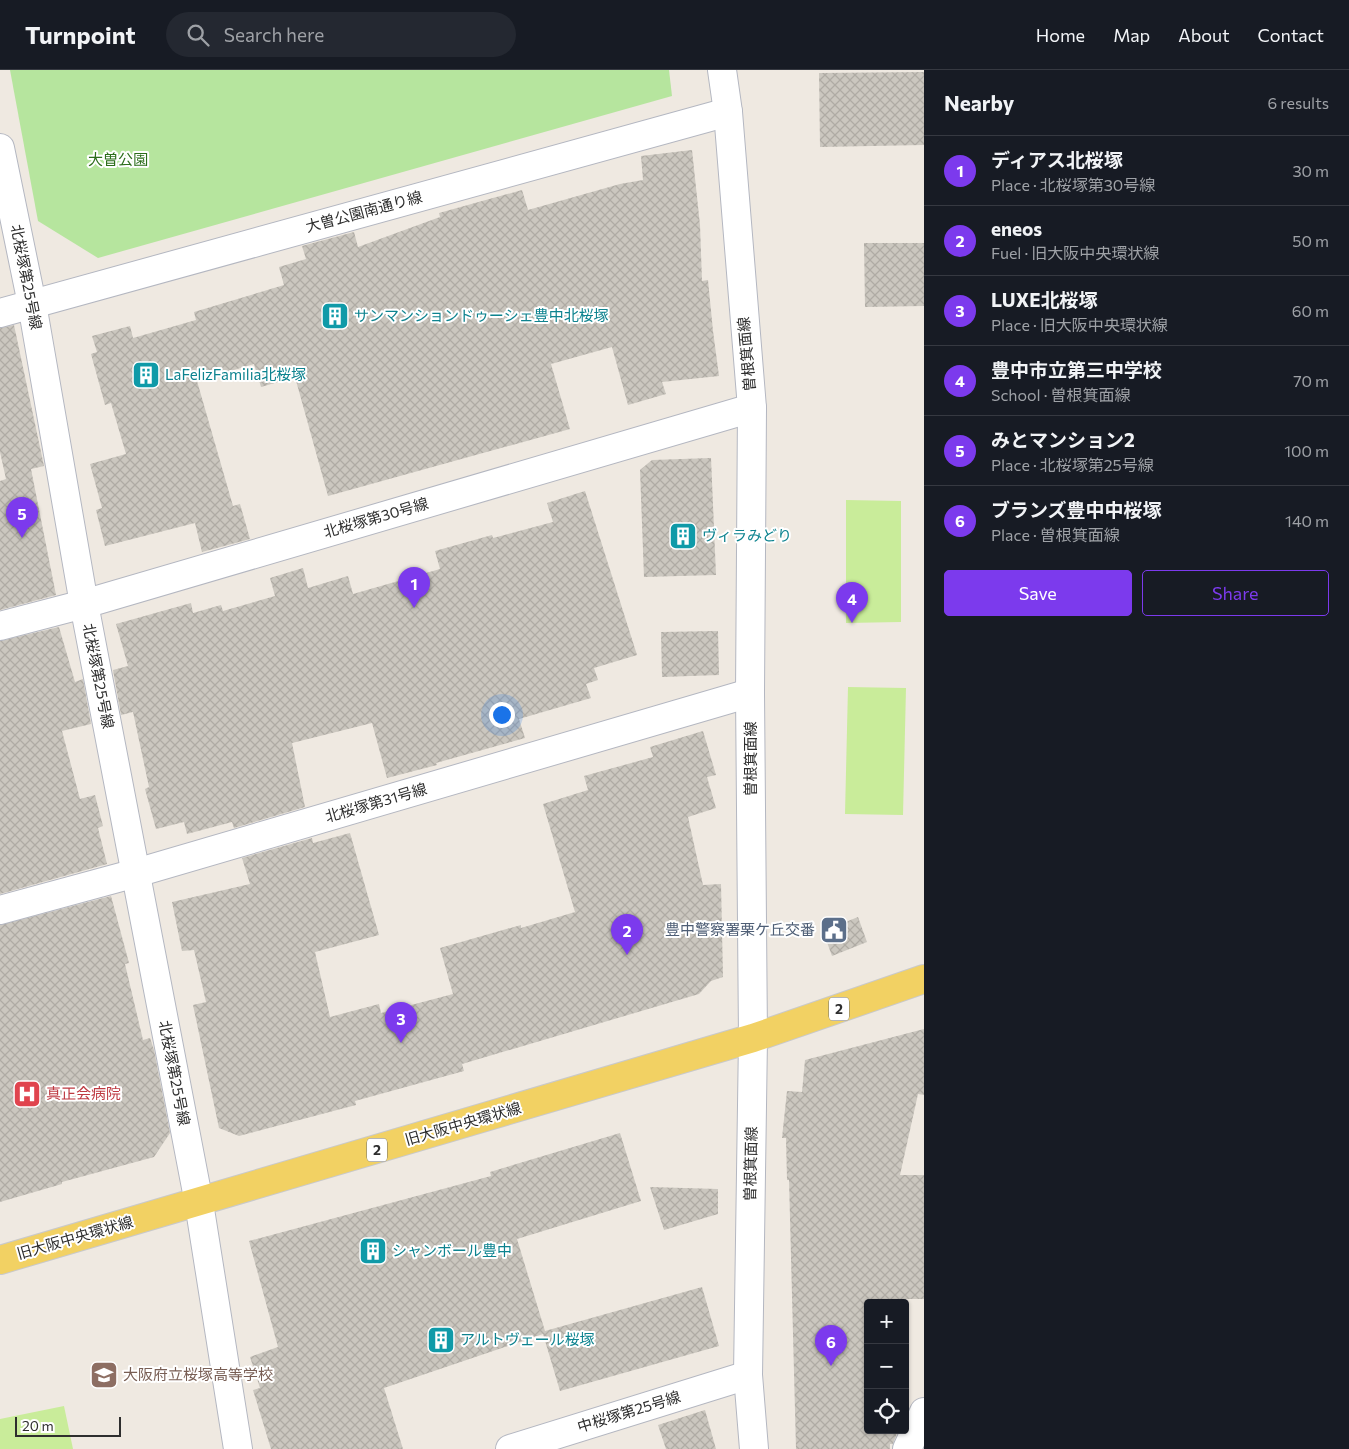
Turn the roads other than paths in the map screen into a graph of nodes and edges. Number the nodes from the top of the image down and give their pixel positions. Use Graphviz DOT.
graph roads {
  1 [pos="722,70"];
  2 [pos="728,112"];
  3 [pos="0,148"];
  4 [pos="32,304"];
  5 [pos="0,313"];
  6 [pos="752,408"];
  7 [pos="84,604"];
  8 [pos="0,626"];
  9 [pos="750,693"];
  10 [pos="136,873"];
  11 [pos="0,910"];
  12 [pos="924,979"];
  13 [pos="753,1038"];
  14 [pos="199,1202"];
  15 [pos="0,1260"];
  16 [pos="748,1375"];
  17 [pos="924,1412"];
  18 [pos="238,1449"];
  19 [pos="510,1449"];
  20 [pos="754,1449"];
  21 [pos="907,1449"];
  1 -- 2 [label="street, 曽根箕面線"];
  2 -- 4 [label="street, 大曽公園南通り線"];
  2 -- 6 [label="street, 曽根箕面線"];
  3 -- 4 [label="street, 北桜塚第25号線"];
  4 -- 5 [label="street, 大曽公園南通り線"];
  4 -- 7 [label="street, 北桜塚第25号線"];
  6 -- 7 [label="street, 北桜塚第30号線"];
  6 -- 9 [label="street, 曽根箕面線"];
  7 -- 8 [label="street, 北桜塚第30号線"];
  7 -- 10 [label="street, 北桜塚第25号線"];
  9 -- 10 [label="street, 北桜塚第31号線"];
  9 -- 13 [label="street, 曽根箕面線"];
  10 -- 11 [label="street, 北桜塚第31号線"];
  10 -- 14 [label="street, 北桜塚第25号線"];
  12 -- 13 [label="main road, 旧大阪中央環状線 / 2"];
  13 -- 14 [label="main road, 旧大阪中央環状線 / 2"];
  13 -- 16 [label="street, 曽根箕面線"];
  14 -- 15 [label="main road, 旧大阪中央環状線 / 2"];
  14 -- 18 [label="street, 北桜塚第25号線"];
  16 -- 19 [label="street, 中桜塚第25号線"];
  16 -- 20 [label="street, 曽根箕面線"];
  17 -- 21 [label="street"];
}
